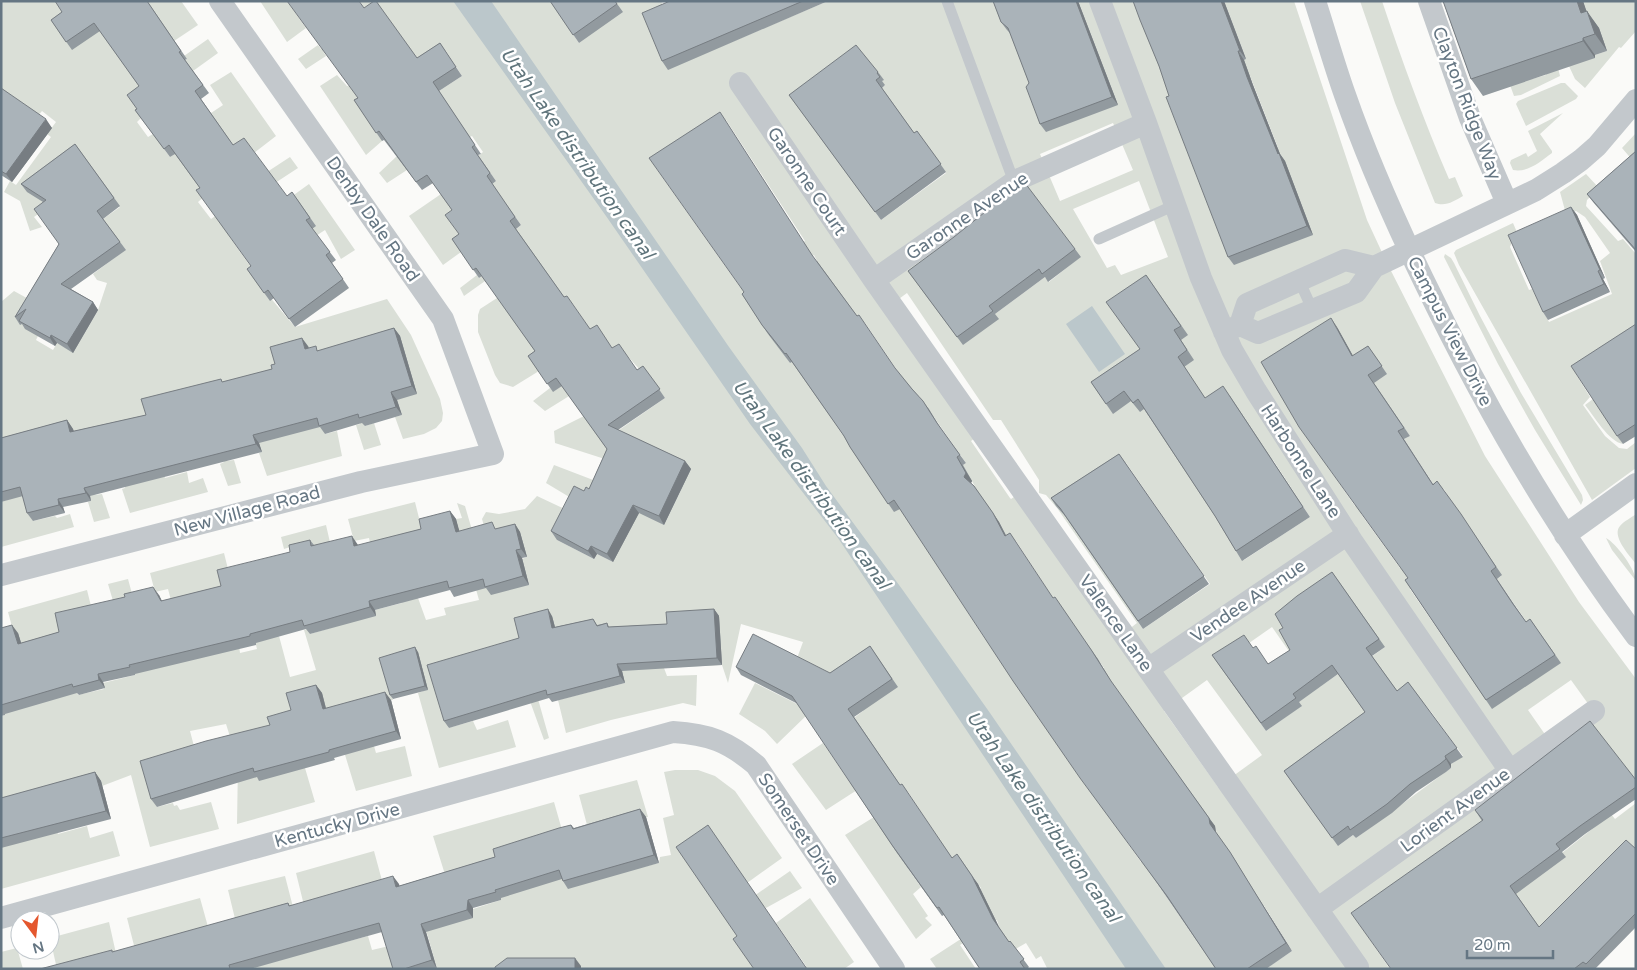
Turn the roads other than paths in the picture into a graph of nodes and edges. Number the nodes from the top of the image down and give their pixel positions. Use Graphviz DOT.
graph roads {
  1 [pos="220,1"];
  2 [pos="947,1"];
  3 [pos="1100,1"];
  4 [pos="1315,1"];
  5 [pos="1429,1"];
  6 [pos="740,83"];
  7 [pos="1636,100"];
  8 [pos="1146,123"];
  9 [pos="1011,173"];
  10 [pos="1507,203"];
  11 [pos="1175,205"];
  12 [pos="1099,239"];
  13 [pos="1409,250"];
  14 [pos="1374,267"];
  15 [pos="874,280"];
  16 [pos="1299,280"];
  17 [pos="1312,311"];
  18 [pos="1232,329"];
  19 [pos="494,454"];
  20 [pos="1636,484"];
  21 [pos="1348,534"];
  22 [pos="1566,535"];
  23 [pos="1,575"];
  24 [pos="1636,636"];
  25 [pos="1148,669"];
  26 [pos="1594,711"];
  27 [pos="673,732"];
  28 [pos="1510,771"];
  29 [pos="1317,909"];
  30 [pos="1,918"];
  31 [pos="1358,967"];
  32 [pos="894,969"];
  1 -- 19 [label="street, Denby Dale Road"];
  2 -- 9 [label="lane"];
  3 -- 8 [label="street, Harbonne Lane"];
  4 -- 13 [label="street, Campus View Drive"];
  5 -- 10 [label="street, Clayton Ridge Way"];
  6 -- 15 [label="street, Garonne Court"];
  7 -- 10 [label="street"];
  8 -- 9 [label="street, Garonne Avenue"];
  8 -- 11 [label="street, Harbonne Lane"];
  9 -- 15 [label="street, Garonne Avenue"];
  10 -- 13 [label="street"];
  11 -- 12 [label="lane"];
  11 -- 18 [label="street, Harbonne Lane"];
  13 -- 14 [label="street"];
  13 -- 22 [label="street, Campus View Drive"];
  14 -- 16 [label="street"];
  14 -- 17 [label="street"];
  15 -- 25 [label="street, Valence Lane"];
  16 -- 17 [label="lane"];
  16 -- 18 [label="street"];
  17 -- 18 [label="street"];
  18 -- 21 [label="street, Harbonne Lane"];
  19 -- 23 [label="street, New Village Road"];
  20 -- 22 [label="street"];
  21 -- 25 [label="street, Vendee Avenue"];
  21 -- 28 [label="street, Harbonne Lane"];
  22 -- 24 [label="street, Campus View Drive"];
  25 -- 29 [label="street, Valence Lane"];
  26 -- 28 [label="street, Lorient Avenue"];
  27 -- 30 [label="street, Kentucky Drive"];
  27 -- 32 [label="street, Somerset Drive"];
  28 -- 29 [label="street, Lorient Avenue"];
  29 -- 31 [label="street, Valence Lane"];
}
